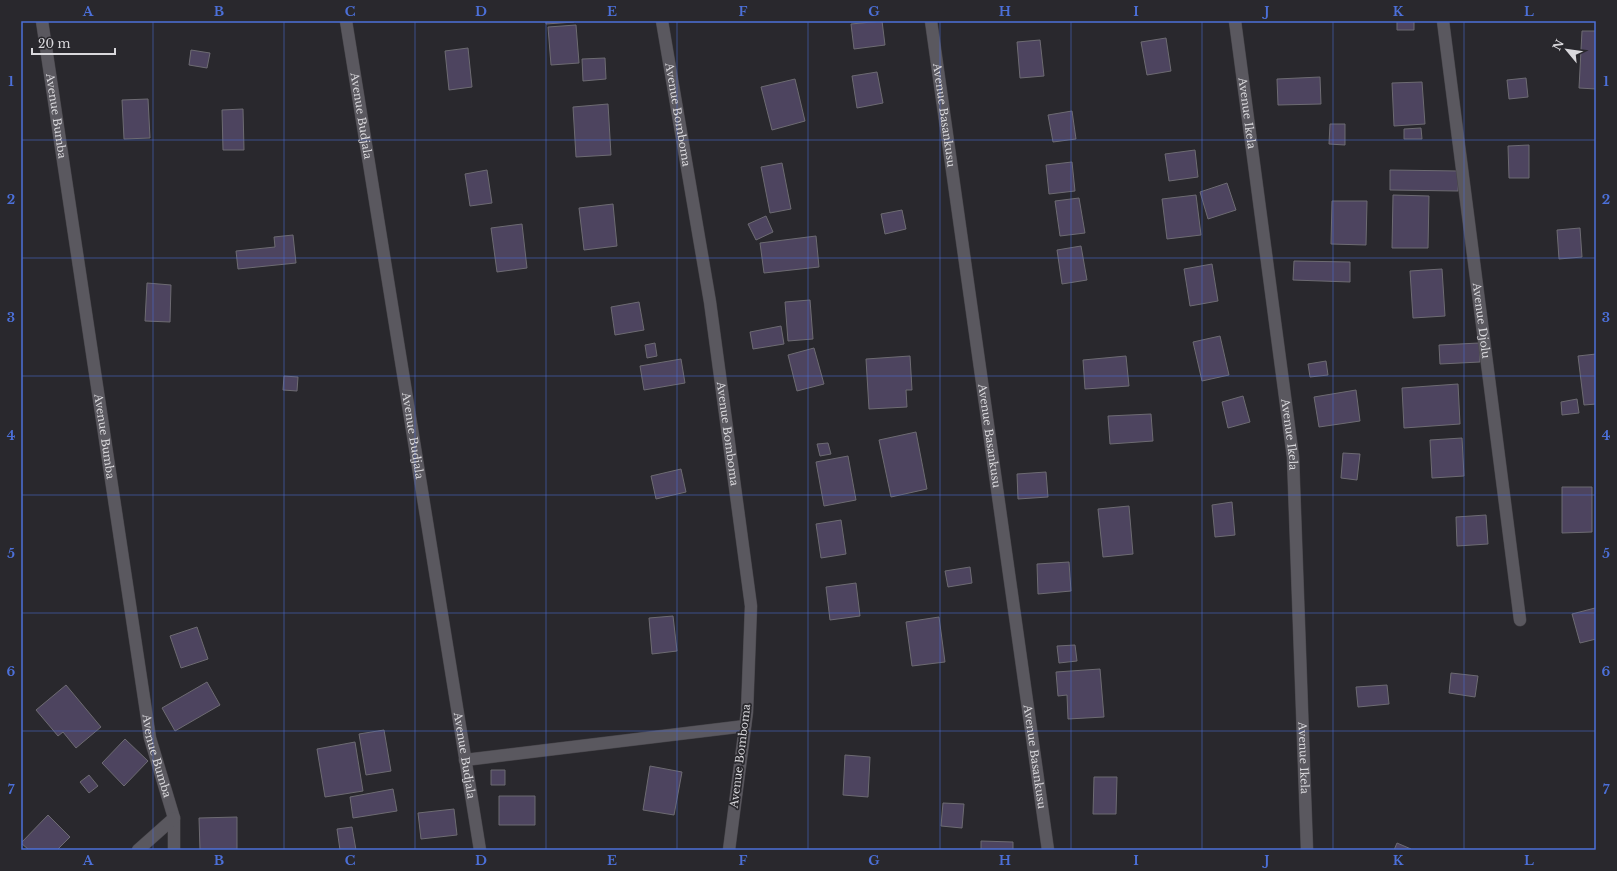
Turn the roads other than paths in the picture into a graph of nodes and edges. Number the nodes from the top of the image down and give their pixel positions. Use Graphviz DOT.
graph roads {
  1 [pos="42,21"];
  2 [pos="346,21"];
  3 [pos="662,21"];
  4 [pos="931,21"];
  5 [pos="1235,21"];
  6 [pos="1443,21"];
  7 [pos="1520,620"];
  8 [pos="745,726"];
  9 [pos="465,760"];
  10 [pos="174,818"];
  11 [pos="138,850"];
  12 [pos="174,850"];
  13 [pos="480,850"];
  14 [pos="729,850"];
  15 [pos="1048,850"];
  16 [pos="1307,850"];
  1 -- 10 [label="street, Avenue Bumba"];
  2 -- 9 [label="street, Avenue Budjala"];
  3 -- 8 [label="street, Avenue Bomboma"];
  4 -- 15 [label="street, Avenue Basankusu"];
  5 -- 16 [label="street, Avenue Ikela"];
  6 -- 7 [label="street, Avenue Djolu"];
  8 -- 9 [label="street"];
  8 -- 14 [label="street, Avenue Bomboma"];
  9 -- 13 [label="street, Avenue Budjala"];
  10 -- 11 [label="street"];
  10 -- 12 [label="street, Avenue Bumba"];
}
